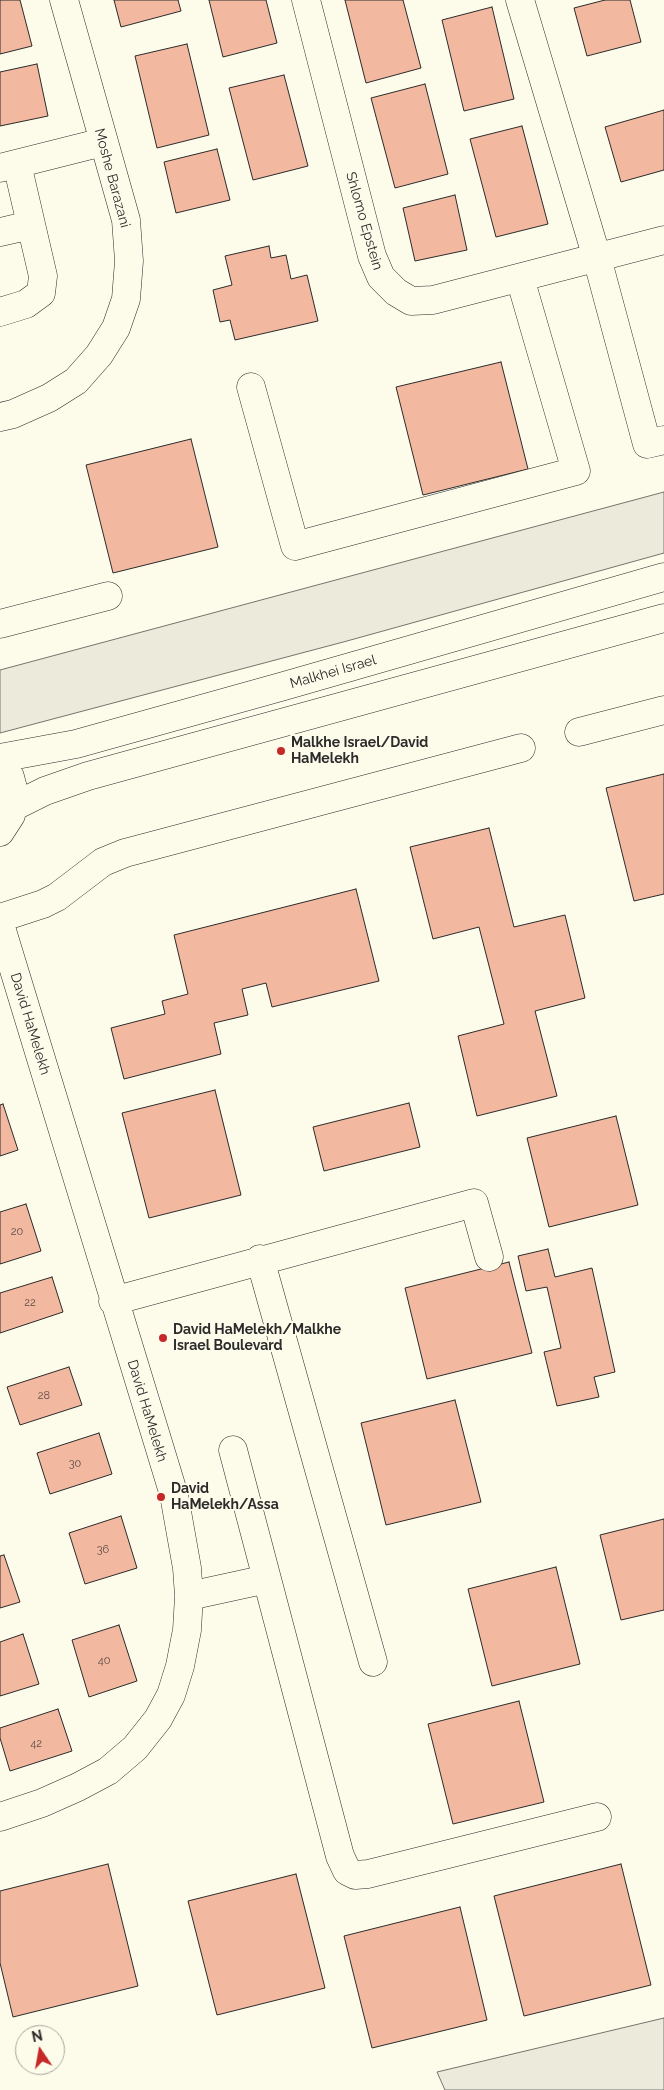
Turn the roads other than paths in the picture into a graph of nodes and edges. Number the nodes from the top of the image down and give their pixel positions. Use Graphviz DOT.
graph roads {
  1 [pos="64,0"];
  2 [pos="306,0"];
  3 [pos="520,0"];
  4 [pos="103,142"];
  5 [pos="9,166"];
  6 [pos="31,225"];
  7 [pos="0,232"];
  8 [pos="664,240"];
  9 [pos="597,258"];
  10 [pos="520,278"];
  11 [pos="0,312"];
  12 [pos="251,387"];
  13 [pos="0,417"];
  14 [pos="664,440"];
  15 [pos="664,577"];
  16 [pos="108,596"];
  17 [pos="664,618"];
  18 [pos="0,624"];
  19 [pos="664,710"];
  20 [pos="579,732"];
  21 [pos="521,748"];
  22 [pos="0,758"];
  23 [pos="0,763"];
  24 [pos="13,807"];
  25 [pos="0,832"];
  26 [pos="0,918"];
  27 [pos="0,924"];
  28 [pos="489,1257"];
  29 [pos="260,1259"];
  30 [pos="113,1301"];
  31 [pos="233,1450"];
  32 [pos="267,1579"];
  33 [pos="189,1596"];
  34 [pos="373,1662"];
  35 [pos="0,1817"];
  36 [pos="597,1817"];
  1 -- 4 [label="street, Moshe Barazani"];
  2 -- 10 [label="street, Shlomo Epstein"];
  3 -- 9 [label="street"];
  4 -- 5 [label="street"];
  4 -- 13 [label="street, Moshe Barazani"];
  5 -- 6 [label="street"];
  6 -- 7 [label="street"];
  6 -- 11 [label="street"];
  8 -- 9 [label="street, Shlomo Epstein"];
  9 -- 10 [label="street, Shlomo Epstein"];
  9 -- 14 [label="street"];
  10 -- 12 [label="street"];
  15 -- 22 [label="street, Malkhei Israel"];
  16 -- 18 [label="street"];
  17 -- 24 [label="street"];
  19 -- 20 [label="street"];
  21 -- 26 [label="street"];
  23 -- 24 [label="street"];
  24 -- 25 [label="street"];
  27 -- 30 [label="street, David HaMelekh"];
  28 -- 29 [label="street"];
  29 -- 30 [label="street"];
  29 -- 34 [label="street"];
  30 -- 33 [label="street, David HaMelekh"];
  31 -- 32 [label="street"];
  32 -- 33 [label="street"];
  32 -- 36 [label="street"];
  33 -- 35 [label="street, David HaMelekh"];
}
